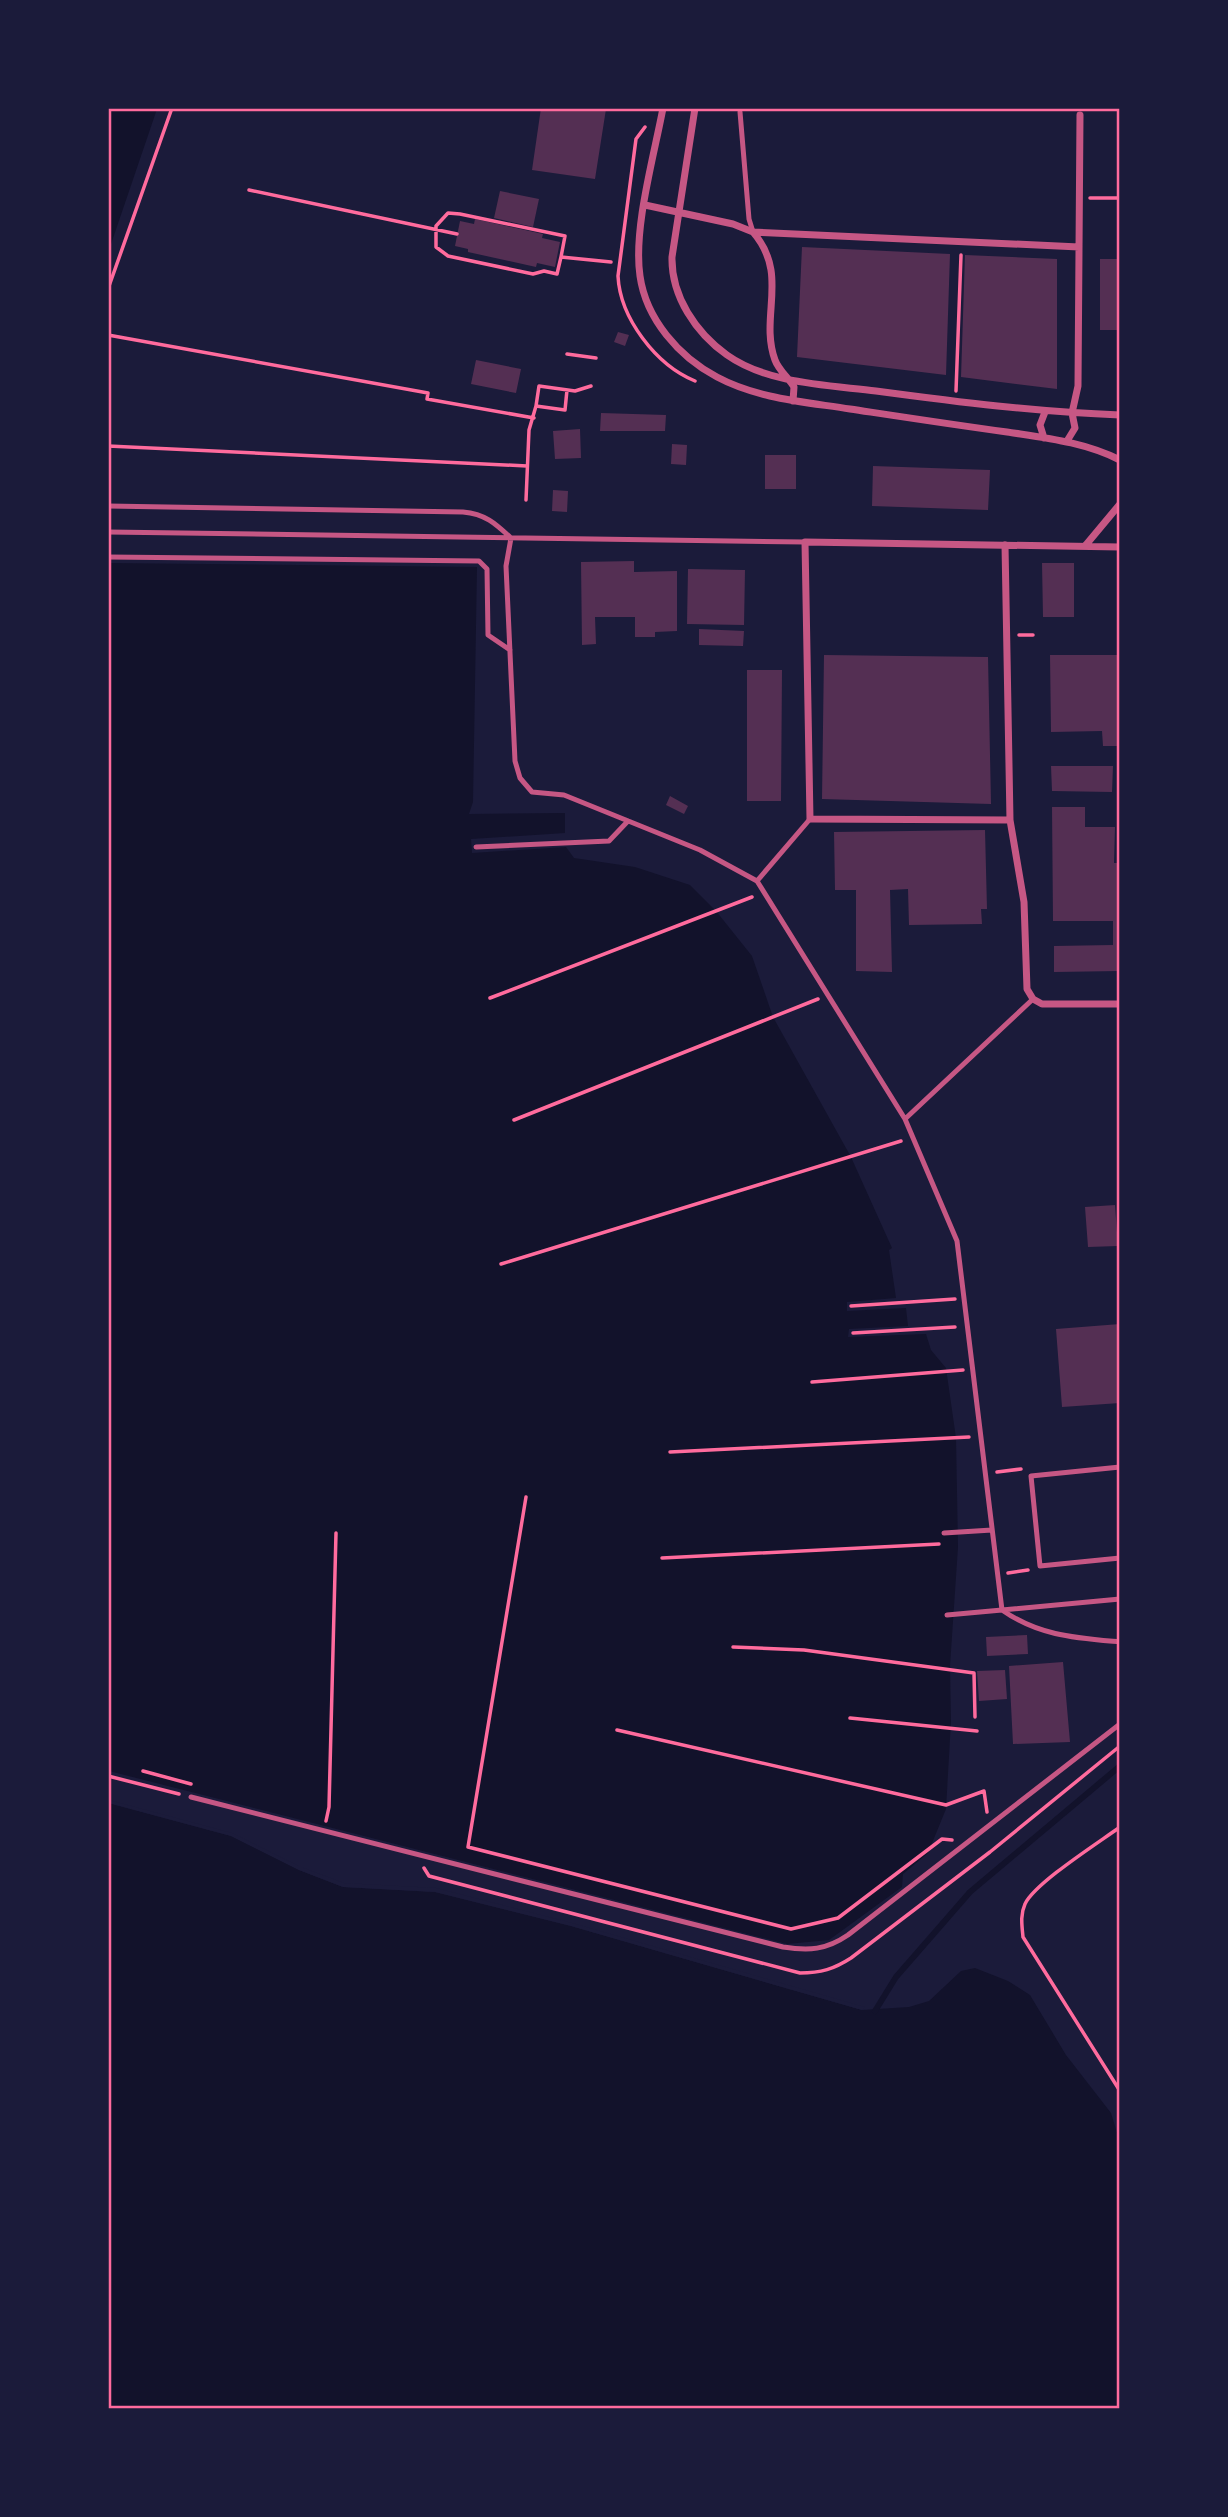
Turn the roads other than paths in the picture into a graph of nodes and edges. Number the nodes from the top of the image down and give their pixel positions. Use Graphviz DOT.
graph roads {
  1 [pos="663,108"];
  2 [pos="695,108"];
  3 [pos="740,112"];
  4 [pos="1080,116"];
  5 [pos="645,205"];
  6 [pos="679,212"];
  7 [pos="753,232"];
  8 [pos="1079,247"];
  9 [pos="787,378"];
  10 [pos="793,401"];
  11 [pos="1045,412"];
  12 [pos="1072,413"];
  13 [pos="1119,415"];
  14 [pos="1044,438"];
  15 [pos="1067,441"];
  16 [pos="1119,460"];
  17 [pos="1119,504"];
  18 [pos="108,506"];
  19 [pos="108,531"];
  20 [pos="510,538"];
  21 [pos="805,542"];
  22 [pos="1005,545"];
  23 [pos="1085,546"];
  24 [pos="1119,547"];
  25 [pos="108,557"];
  26 [pos="510,650"];
  27 [pos="810,819"];
  28 [pos="1010,820"];
  29 [pos="628,821"];
  30 [pos="477,847"];
  31 [pos="757,881"];
  32 [pos="1033,999"];
  33 [pos="1119,1004"];
  34 [pos="905,1119"];
  35 [pos="1119,1467"];
  36 [pos="992,1530"];
  37 [pos="944,1533"];
  38 [pos="1119,1558"];
  39 [pos="1119,1599"];
  40 [pos="1002,1610"];
  41 [pos="947,1615"];
  42 [pos="1119,1642"];
  43 [pos="1119,1724"];
  44 [pos="191,1797"];
  1 -- 5 [label="street"];
  2 -- 6 [label="street"];
  3 -- 7 [label="lane"];
  4 -- 8 [label="street"];
  5 -- 6 [label="street"];
  5 -- 10 [label="street"];
  6 -- 7 [label="street"];
  6 -- 9 [label="street"];
  7 -- 8 [label="street"];
  7 -- 9 [label="street"];
  8 -- 12 [label="street"];
  9 -- 10 [label="street"];
  9 -- 11 [label="street"];
  10 -- 14 [label="street"];
  11 -- 12 [label="street"];
  11 -- 14 [label="street"];
  12 -- 13 [label="street"];
  12 -- 15 [label="street"];
  14 -- 15 [label="street"];
  15 -- 16 [label="street"];
  17 -- 23 [label="street"];
  18 -- 20 [label="lane"];
  19 -- 20 [label="lane"];
  20 -- 21 [label="lane"];
  20 -- 26 [label="lane"];
  21 -- 22 [label="street"];
  21 -- 27 [label="street"];
  22 -- 23 [label="street"];
  22 -- 28 [label="street"];
  23 -- 24 [label="street"];
  25 -- 26 [label="lane"];
  26 -- 29 [label="lane"];
  27 -- 28 [label="street"];
  27 -- 31 [label="lane"];
  28 -- 32 [label="street"];
  29 -- 30 [label="lane"];
  29 -- 31 [label="lane"];
  31 -- 34 [label="lane"];
  32 -- 33 [label="street"];
  32 -- 34 [label="lane"];
  34 -- 36 [label="lane"];
  35 -- 38 [label="lane"];
  36 -- 37 [label="lane"];
  36 -- 40 [label="lane"];
  39 -- 40 [label="lane"];
  40 -- 41 [label="lane"];
  40 -- 42 [label="lane"];
  43 -- 44 [label="lane"];
}
